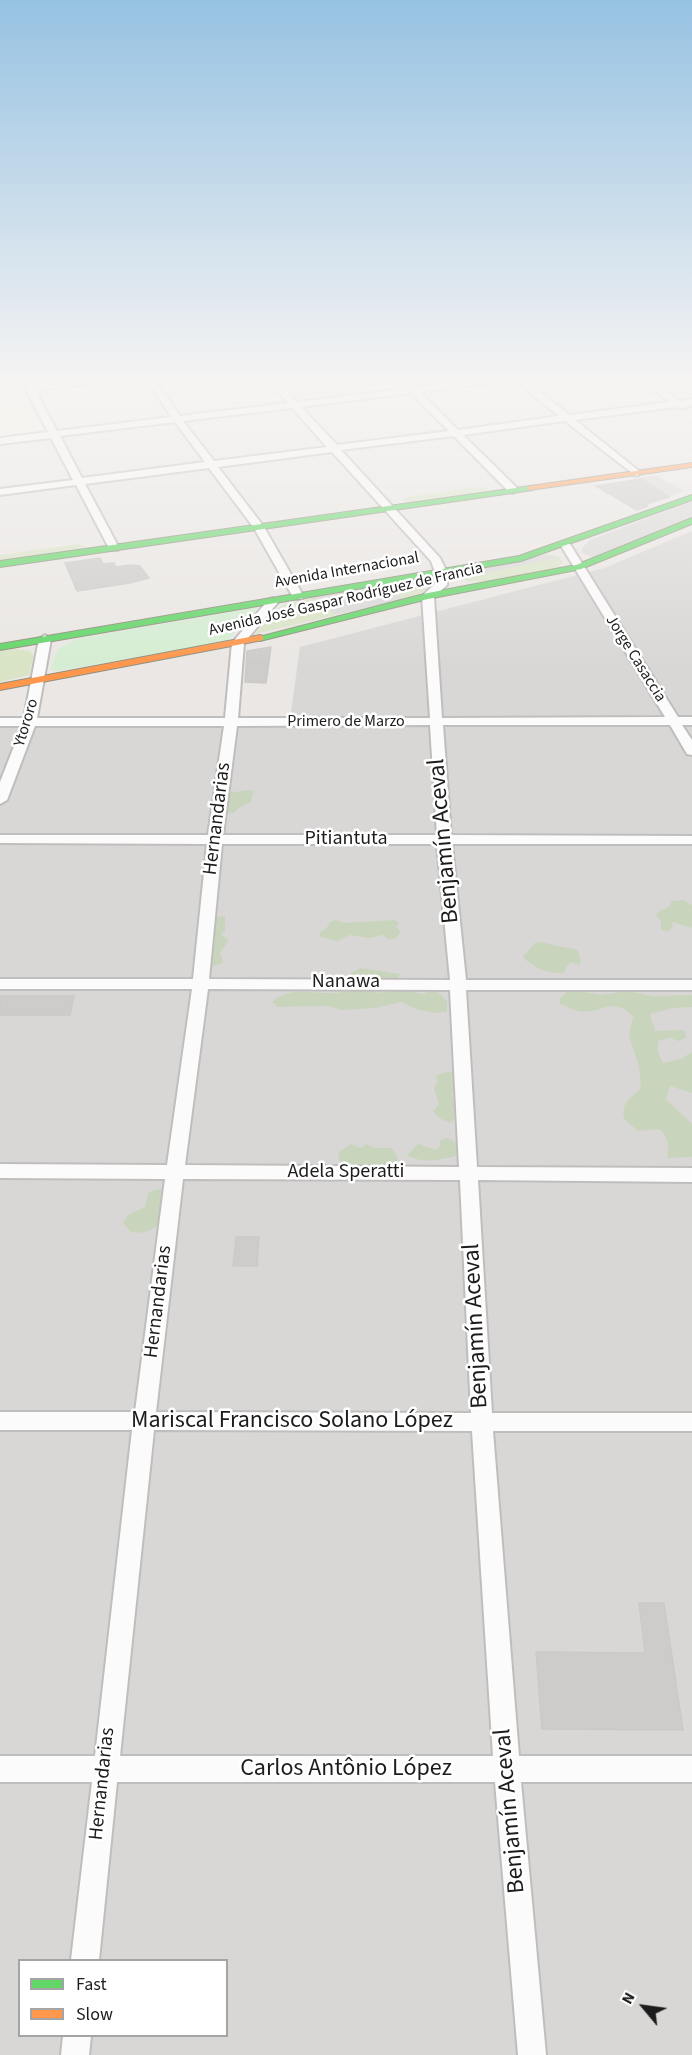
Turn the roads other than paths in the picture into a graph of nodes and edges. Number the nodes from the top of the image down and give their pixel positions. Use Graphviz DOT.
graph roads {
  1 [pos="77,474"];
  2 [pos="139,474"];
  3 [pos="219,474"];
  4 [pos="358,474"];
  5 [pos="497,474"];
  6 [pos="570,474"];
  7 [pos="627,474"];
  8 [pos="81,481"];
  9 [pos="509,486"];
  10 [pos="0,492"];
  11 [pos="692,497"];
  12 [pos="384,504"];
  13 [pos="692,521"];
  14 [pos="255,522"];
  15 [pos="112,542"];
  16 [pos="565,544"];
  17 [pos="0,551"];
  18 [pos="0,564"];
  19 [pos="578,567"];
  20 [pos="442,577"];
  21 [pos="468,588"];
  22 [pos="428,596"];
  23 [pos="298,597"];
  24 [pos="273,601"];
  25 [pos="45,639"];
  26 [pos="238,643"];
  27 [pos="0,647"];
  28 [pos="39,680"];
  29 [pos="0,687"];
  30 [pos="231,721"];
  31 [pos="673,721"];
  32 [pos="692,721"];
  33 [pos="0,722"];
  34 [pos="30,722"];
  35 [pos="436,722"];
  36 [pos="692,751"];
  37 [pos="0,800"];
  38 [pos="0,839"];
  39 [pos="214,839"];
  40 [pos="444,840"];
  41 [pos="692,840"];
  42 [pos="201,983"];
  43 [pos="458,983"];
  44 [pos="0,984"];
  45 [pos="692,985"];
  46 [pos="0,1171"];
  47 [pos="175,1171"];
  48 [pos="470,1173"];
  49 [pos="692,1175"];
  50 [pos="0,1421"];
  51 [pos="144,1422"];
  52 [pos="482,1422"];
  53 [pos="692,1422"];
  54 [pos="0,1769"];
  55 [pos="104,1769"];
  56 [pos="692,1769"];
  57 [pos="507,1770"];
  58 [pos="85,1959"];
  59 [pos="77,2037"];
  60 [pos="75,2055"];
  61 [pos="532,2055"];
  1 -- 8 [label="street"];
  2 -- 8 [label="street"];
  3 -- 14 [label="street"];
  4 -- 12 [label="street"];
  5 -- 9 [label="street"];
  6 -- 9 [label="main road"];
  7 -- 9 [label="main road"];
  8 -- 10 [label="street"];
  8 -- 15 [label="street"];
  9 -- 12 [label="main road"];
  11 -- 16 [label="main road, Avenida Internacional"];
  12 -- 14 [label="main road"];
  12 -- 20 [label="street"];
  13 -- 19 [label="main road, Avenida José Gaspar Rodríguez de Francia"];
  14 -- 15 [label="main road"];
  14 -- 23 [label="street"];
  15 -- 17 [label="main road"];
  15 -- 18 [label="main road"];
  16 -- 19 [label="street, Jorge Casaccia"];
  16 -- 20 [label="main road, Avenida Internacional"];
  19 -- 21 [label="main road, Avenida José Gaspar Rodríguez de Francia"];
  19 -- 31 [label="street, Jorge Casaccia"];
  20 -- 21 [label="street"];
  20 -- 22 [label="street"];
  20 -- 23 [label="main road, Avenida Internacional"];
  21 -- 22 [label="main road, Avenida José Gaspar Rodríguez de Francia"];
  22 -- 26 [label="main road, Avenida José Gaspar Rodríguez de Francia"];
  22 -- 35 [label="street, Benjamín Aceval"];
  23 -- 24 [label="main road, Avenida Internacional"];
  24 -- 25 [label="main road, Avenida Internacional"];
  24 -- 26 [label="street"];
  25 -- 27 [label="main road, Avenida Internacional"];
  25 -- 28 [label="street, Ytororo"];
  26 -- 28 [label="main road, Avenida José Gaspar Rodríguez de Francia"];
  26 -- 30 [label="street, Hernandarias"];
  28 -- 29 [label="main road, Avenida José Gaspar Rodríguez de Francia"];
  28 -- 34 [label="street, Ytororo"];
  30 -- 34 [label="street, Primero de Marzo"];
  30 -- 35 [label="street, Primero de Marzo"];
  30 -- 39 [label="street, Hernandarias"];
  31 -- 32 [label="street, Primero de Marzo"];
  31 -- 35 [label="street, Primero de Marzo"];
  31 -- 36 [label="street, Jorge Casaccia"];
  33 -- 34 [label="street, Primero de Marzo"];
  34 -- 37 [label="street, Ytororo"];
  35 -- 40 [label="street, Benjamín Aceval"];
  38 -- 39 [label="street, Pitiantuta"];
  39 -- 40 [label="street, Pitiantuta"];
  39 -- 42 [label="street, Hernandarias"];
  40 -- 41 [label="street, Pitiantuta"];
  40 -- 43 [label="street, Benjamín Aceval"];
  42 -- 43 [label="street, Nanawa"];
  42 -- 44 [label="street, Nanawa"];
  42 -- 47 [label="street, Hernandarias"];
  43 -- 45 [label="street, Nanawa"];
  43 -- 48 [label="street, Benjamín Aceval"];
  46 -- 47 [label="street, Adela Speratti"];
  47 -- 48 [label="street, Adela Speratti"];
  47 -- 51 [label="street, Hernandarias"];
  48 -- 49 [label="street, Adela Speratti"];
  48 -- 52 [label="street, Benjamín Aceval"];
  50 -- 51 [label="street, Mariscal Francisco Solano López"];
  51 -- 52 [label="street, Mariscal Francisco Solano López"];
  51 -- 55 [label="street, Hernandarias"];
  52 -- 53 [label="street, Mariscal Francisco Solano López"];
  52 -- 57 [label="street, Benjamín Aceval"];
  54 -- 55 [label="street, Carlos Antônio López"];
  55 -- 57 [label="street, Carlos Antônio López"];
  55 -- 58 [label="street, Hernandarias"];
  56 -- 57 [label="street, Carlos Antônio López"];
  57 -- 61 [label="street, Benjamín Aceval"];
  59 -- 60 [label="street"];
}
